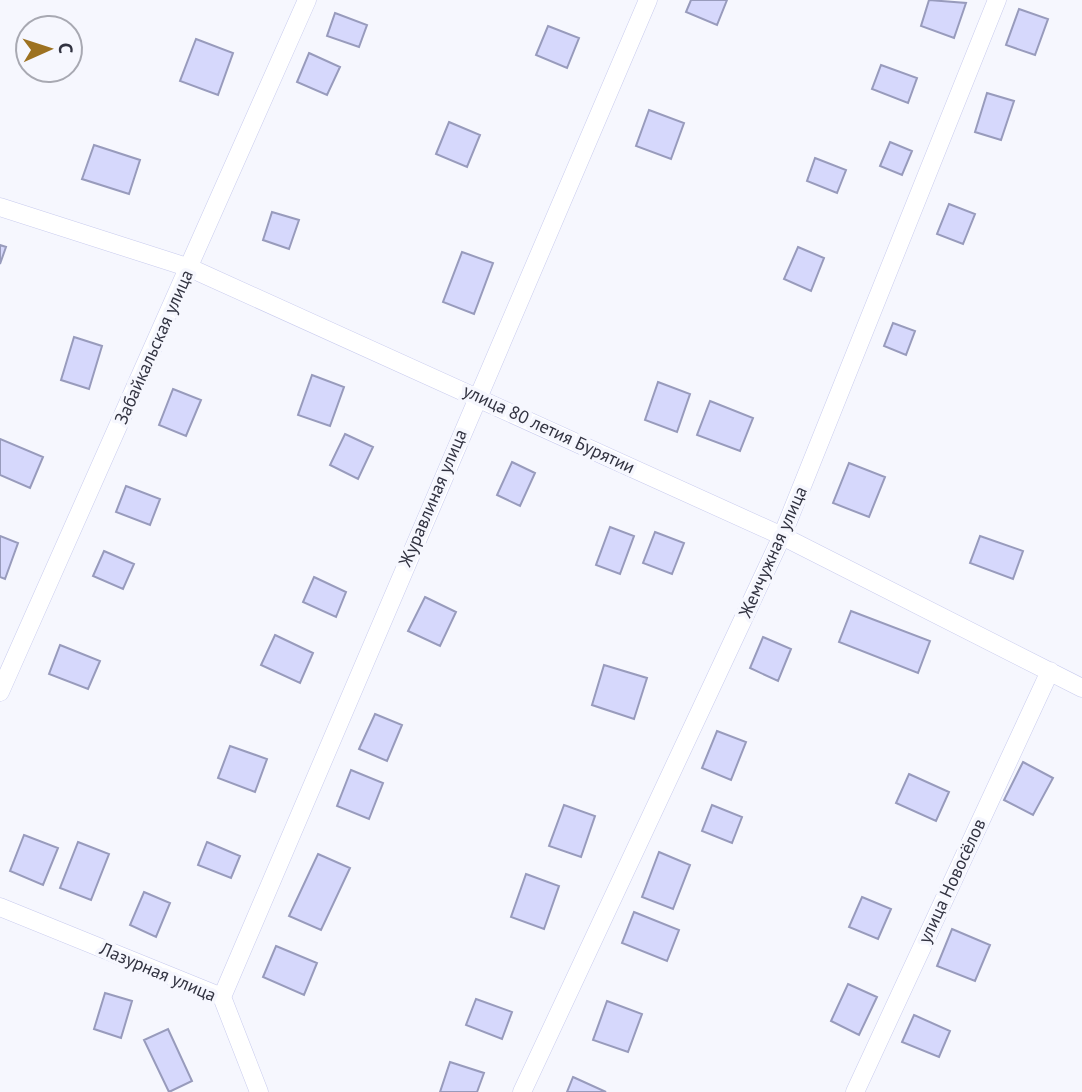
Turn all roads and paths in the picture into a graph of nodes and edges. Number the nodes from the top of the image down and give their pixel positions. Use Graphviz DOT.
graph roads {
  1 [pos="307,0"];
  2 [pos="648,0"];
  3 [pos="997,0"];
  4 [pos="0,207"];
  5 [pos="190,268"];
  6 [pos="476,396"];
  7 [pos="782,536"];
  8 [pos="1049,671"];
  9 [pos="1082,688"];
  10 [pos="0,692"];
  11 [pos="0,907"];
  12 [pos="222,997"];
  13 [pos="259,1092"];
  14 [pos="522,1092"];
  15 [pos="855,1092"];
  1 -- 5 [label="street, Забайкальская улица"];
  2 -- 6 [label="street, Журавлиная улица"];
  3 -- 7 [label="street, Жемчужная улица"];
  4 -- 5 [label="street, улица 80 летия Бурятии"];
  5 -- 6 [label="street, улица 80 летия Бурятии"];
  5 -- 10 [label="street, Забайкальская улица"];
  6 -- 7 [label="street, улица 80 летия Бурятии"];
  6 -- 12 [label="street, Журавлиная улица"];
  7 -- 8 [label="street, улица 80 летия Бурятии"];
  7 -- 14 [label="street, Жемчужная улица"];
  8 -- 9 [label="street, улица 80 летия Бурятии"];
  8 -- 15 [label="street, улица Новосёлов"];
  11 -- 12 [label="street, Лазурная улица"];
  12 -- 13 [label="street, Лазурная улица"];
}
